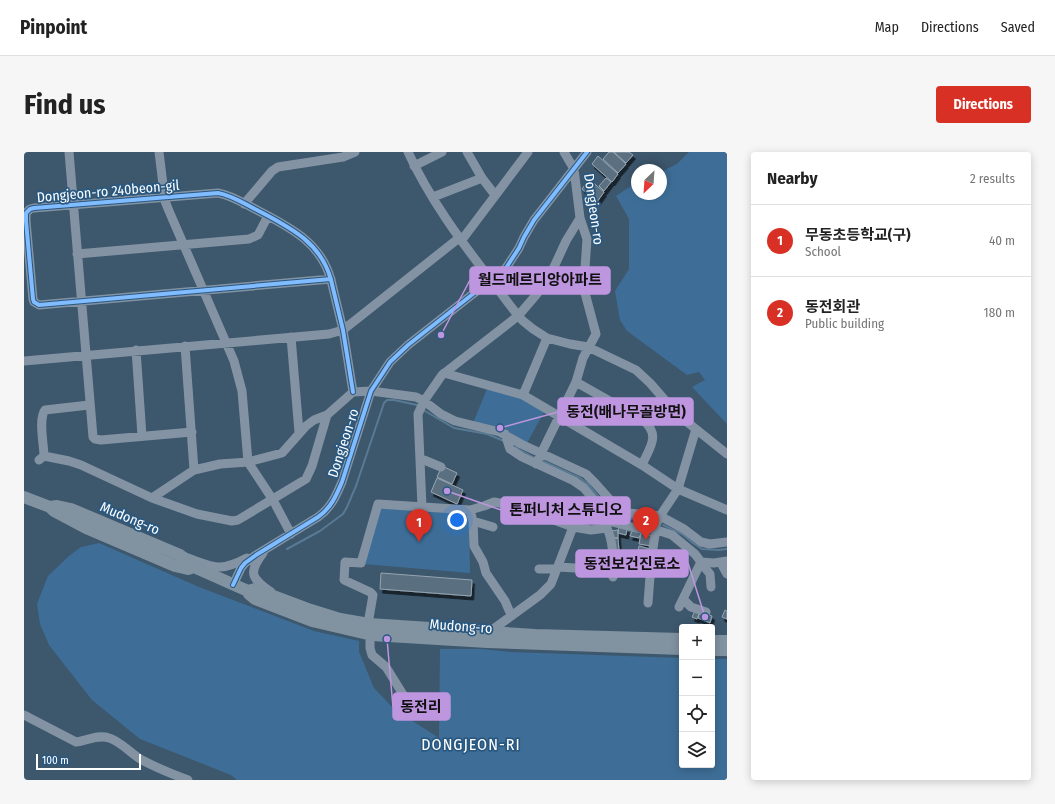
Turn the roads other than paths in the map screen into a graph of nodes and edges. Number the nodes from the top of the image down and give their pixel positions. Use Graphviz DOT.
graph roads {
  1 [pos="69,152"];
  2 [pos="158,152"];
  3 [pos="355,152"];
  4 [pos="408,152"];
  5 [pos="442,152"];
  6 [pos="467,152"];
  7 [pos="528,152"];
  8 [pos="564,152"];
  9 [pos="587,152"];
  10 [pos="414,166"];
  11 [pos="574,168"];
  12 [pos="482,178"];
  13 [pos="495,195"];
  14 [pos="165,197"];
  15 [pos="433,197"];
  16 [pos="244,204"];
  17 [pos="74,205"];
  18 [pos="268,216"];
  19 [pos="580,218"];
  20 [pos="460,239"];
  21 [pos="183,245"];
  22 [pos="77,254"];
  23 [pos="331,279"];
  24 [pos="491,280"];
  25 [pos="203,291"];
  26 [pos="81,302"];
  27 [pos="518,316"];
  28 [pos="343,330"];
  29 [pos="291,337"];
  30 [pos="548,338"];
  31 [pos="226,342"];
  32 [pos="185,346"];
  33 [pos="588,347"];
  34 [pos="136,350"];
  35 [pos="86,355"];
  36 [pos="24,361"];
  37 [pos="444,373"];
  38 [pos="576,382"];
  39 [pos="371,391"];
  40 [pos="353,392"];
  41 [pos="524,395"];
  42 [pos="424,401"];
  43 [pos="90,405"];
  44 [pos="327,415"];
  45 [pos="559,416"];
  46 [pos="696,429"];
  47 [pos="192,432"];
  48 [pos="299,432"];
  49 [pos="502,433"];
  50 [pos="142,436"];
  51 [pos="541,453"];
  52 [pos="727,454"];
  53 [pos="420,461"];
  54 [pos="248,462"];
  55 [pos="536,464"];
  56 [pos="642,464"];
  57 [pos="441,467"];
  58 [pos="194,470"];
  59 [pos="678,489"];
  60 [pos="24,497"];
  61 [pos="152,498"];
  62 [pos="272,500"];
  63 [pos="50,507"];
  64 [pos="422,507"];
  65 [pos="470,510"];
  66 [pos="727,510"];
  67 [pos="660,516"];
  68 [pos="474,521"];
  69 [pos="609,525"];
  70 [pos="493,527"];
  71 [pos="573,527"];
  72 [pos="655,529"];
  73 [pos="291,534"];
  74 [pos="727,542"];
  75 [pos="266,548"];
  76 [pos="180,555"];
  77 [pos="725,562"];
  78 [pos="701,563"];
  79 [pos="194,567"];
  80 [pos="557,568"];
  81 [pos="575,568"];
  82 [pos="539,569"];
  83 [pos="727,574"];
  84 [pos="613,577"];
  85 [pos="233,585"];
  86 [pos="711,587"];
  87 [pos="248,591"];
  88 [pos="283,600"];
  89 [pos="648,603"];
  90 [pos="706,612"];
  91 [pos="511,616"];
  92 [pos="369,618"];
  93 [pos="488,632"];
  94 [pos="679,639"];
  95 [pos="370,641"];
  96 [pos="715,641"];
  97 [pos="727,641"];
  98 [pos="679,649"];
  99 [pos="715,650"];
  100 [pos="727,650"];
  101 [pos="414,704"];
  102 [pos="24,715"];
  103 [pos="188,780"];
  1 -- 17 [label="street"];
  2 -- 14 [label="street"];
  3 -- 16 [label="street"];
  4 -- 10 [label="street"];
  5 -- 10 [label="street"];
  6 -- 12 [label="street"];
  7 -- 13 [label="street"];
  8 -- 11 [label="street"];
  9 -- 11 [label="street, Dongjeon-ro"];
  10 -- 15 [label="street"];
  11 -- 19 [label="street, Dongjeon-ro"];
  11 -- 24 [label="street, Dongjeon-ro"];
  12 -- 13 [label="street"];
  12 -- 15 [label="street"];
  13 -- 20 [label="street"];
  14 -- 16 [label="street, Dongjeon-ro 240beon-gil"];
  14 -- 17 [label="street, Dongjeon-ro 240beon-gil"];
  14 -- 21 [label="street"];
  15 -- 20 [label="street"];
  16 -- 18 [label="street, Dongjeon-ro 240beon-gil"];
  17 -- 22 [label="street"];
  17 -- 26 [label="street, Dongjeon-ro 240beon-gil"];
  18 -- 21 [label="street"];
  18 -- 23 [label="street, Dongjeon-ro 240beon-gil"];
  19 -- 27 [label="street"];
  19 -- 33 [label="street, Dongjeon-ro"];
  20 -- 24 [label="street"];
  20 -- 28 [label="street"];
  21 -- 22 [label="street"];
  21 -- 25 [label="street"];
  22 -- 26 [label="street"];
  23 -- 25 [label="street, Dongjeon-ro 240beon-gil"];
  23 -- 28 [label="street, Dongjeon-ro 240beon-gil"];
  24 -- 27 [label="street"];
  24 -- 39 [label="street, Dongjeon-ro"];
  25 -- 26 [label="street, Dongjeon-ro 240beon-gil"];
  25 -- 31 [label="street"];
  26 -- 35 [label="street"];
  27 -- 30 [label="street"];
  27 -- 37 [label="street"];
  28 -- 29 [label="street"];
  28 -- 40 [label="street, Dongjeon-ro 240beon-gil"];
  29 -- 31 [label="street"];
  29 -- 48 [label="street"];
  30 -- 33 [label="street"];
  30 -- 41 [label="street"];
  31 -- 32 [label="street"];
  31 -- 54 [label="street"];
  32 -- 34 [label="street"];
  32 -- 47 [label="street"];
  33 -- 38 [label="street, Dongjeon-ro"];
  33 -- 46 [label="street"];
  34 -- 35 [label="street"];
  34 -- 50 [label="street"];
  35 -- 36 [label="street"];
  35 -- 43 [label="street"];
  37 -- 41 [label="street"];
  37 -- 42 [label="street"];
  38 -- 45 [label="street, Dongjeon-ro"];
  38 -- 56 [label="street"];
  39 -- 40 [label="street"];
  39 -- 42 [label="street"];
  39 -- 73 [label="street, Dongjeon-ro"];
  40 -- 44 [label="street"];
  41 -- 45 [label="street"];
  42 -- 49 [label="street"];
  42 -- 53 [label="street"];
  43 -- 50 [label="street"];
  43 -- 61 [label="street"];
  44 -- 48 [label="street"];
  44 -- 62 [label="street"];
  45 -- 51 [label="street, Dongjeon-ro"];
  45 -- 56 [label="street"];
  46 -- 52 [label="street"];
  46 -- 59 [label="street"];
  47 -- 50 [label="street"];
  47 -- 58 [label="street"];
  48 -- 54 [label="street"];
  49 -- 51 [label="street"];
  49 -- 55 [label="street"];
  51 -- 55 [label="street, Dongjeon-ro"];
  51 -- 67 [label="street"];
  53 -- 57 [label="street"];
  53 -- 64 [label="street"];
  54 -- 58 [label="street"];
  54 -- 62 [label="street"];
  55 -- 69 [label="street"];
  56 -- 59 [label="street"];
  58 -- 61 [label="street"];
  59 -- 66 [label="street"];
  59 -- 67 [label="street"];
  60 -- 63 [label="main road, Mudong-ro"];
  61 -- 62 [label="street"];
  62 -- 73 [label="street"];
  63 -- 76 [label="main road, Mudong-ro"];
  63 -- 79 [label="main road, Mudong-ro"];
  64 -- 65 [label="street"];
  64 -- 92 [label="street"];
  65 -- 68 [label="street"];
  65 -- 71 [label="street"];
  67 -- 72 [label="street"];
  67 -- 74 [label="street"];
  68 -- 70 [label="street"];
  68 -- 91 [label="street"];
  69 -- 71 [label="street"];
  69 -- 72 [label="street"];
  69 -- 84 [label="street"];
  71 -- 80 [label="street"];
  72 -- 78 [label="street"];
  72 -- 89 [label="street"];
  73 -- 75 [label="street, Dongjeon-ro"];
  75 -- 76 [label="street"];
  75 -- 85 [label="street, Dongjeon-ro"];
  75 -- 88 [label="street"];
  76 -- 79 [label="main road, Mudong-ro"];
  77 -- 78 [label="street"];
  77 -- 83 [label="street"];
  78 -- 86 [label="street"];
  78 -- 90 [label="street"];
  79 -- 85 [label="main road, Mudong-ro"];
  80 -- 81 [label="street"];
  80 -- 82 [label="street"];
  80 -- 91 [label="street"];
  85 -- 87 [label="main road, Mudong-ro"];
  87 -- 88 [label="main road, Mudong-ro"];
  87 -- 98 [label="main road, Mudong-ro"];
  88 -- 93 [label="main road, Mudong-ro"];
  91 -- 93 [label="street"];
  93 -- 94 [label="main road, Mudong-ro"];
  95 -- 101 [label="street"];
  96 -- 97 [label="main road"];
  99 -- 100 [label="main road"];
  102 -- 103 [label="street"];
}
